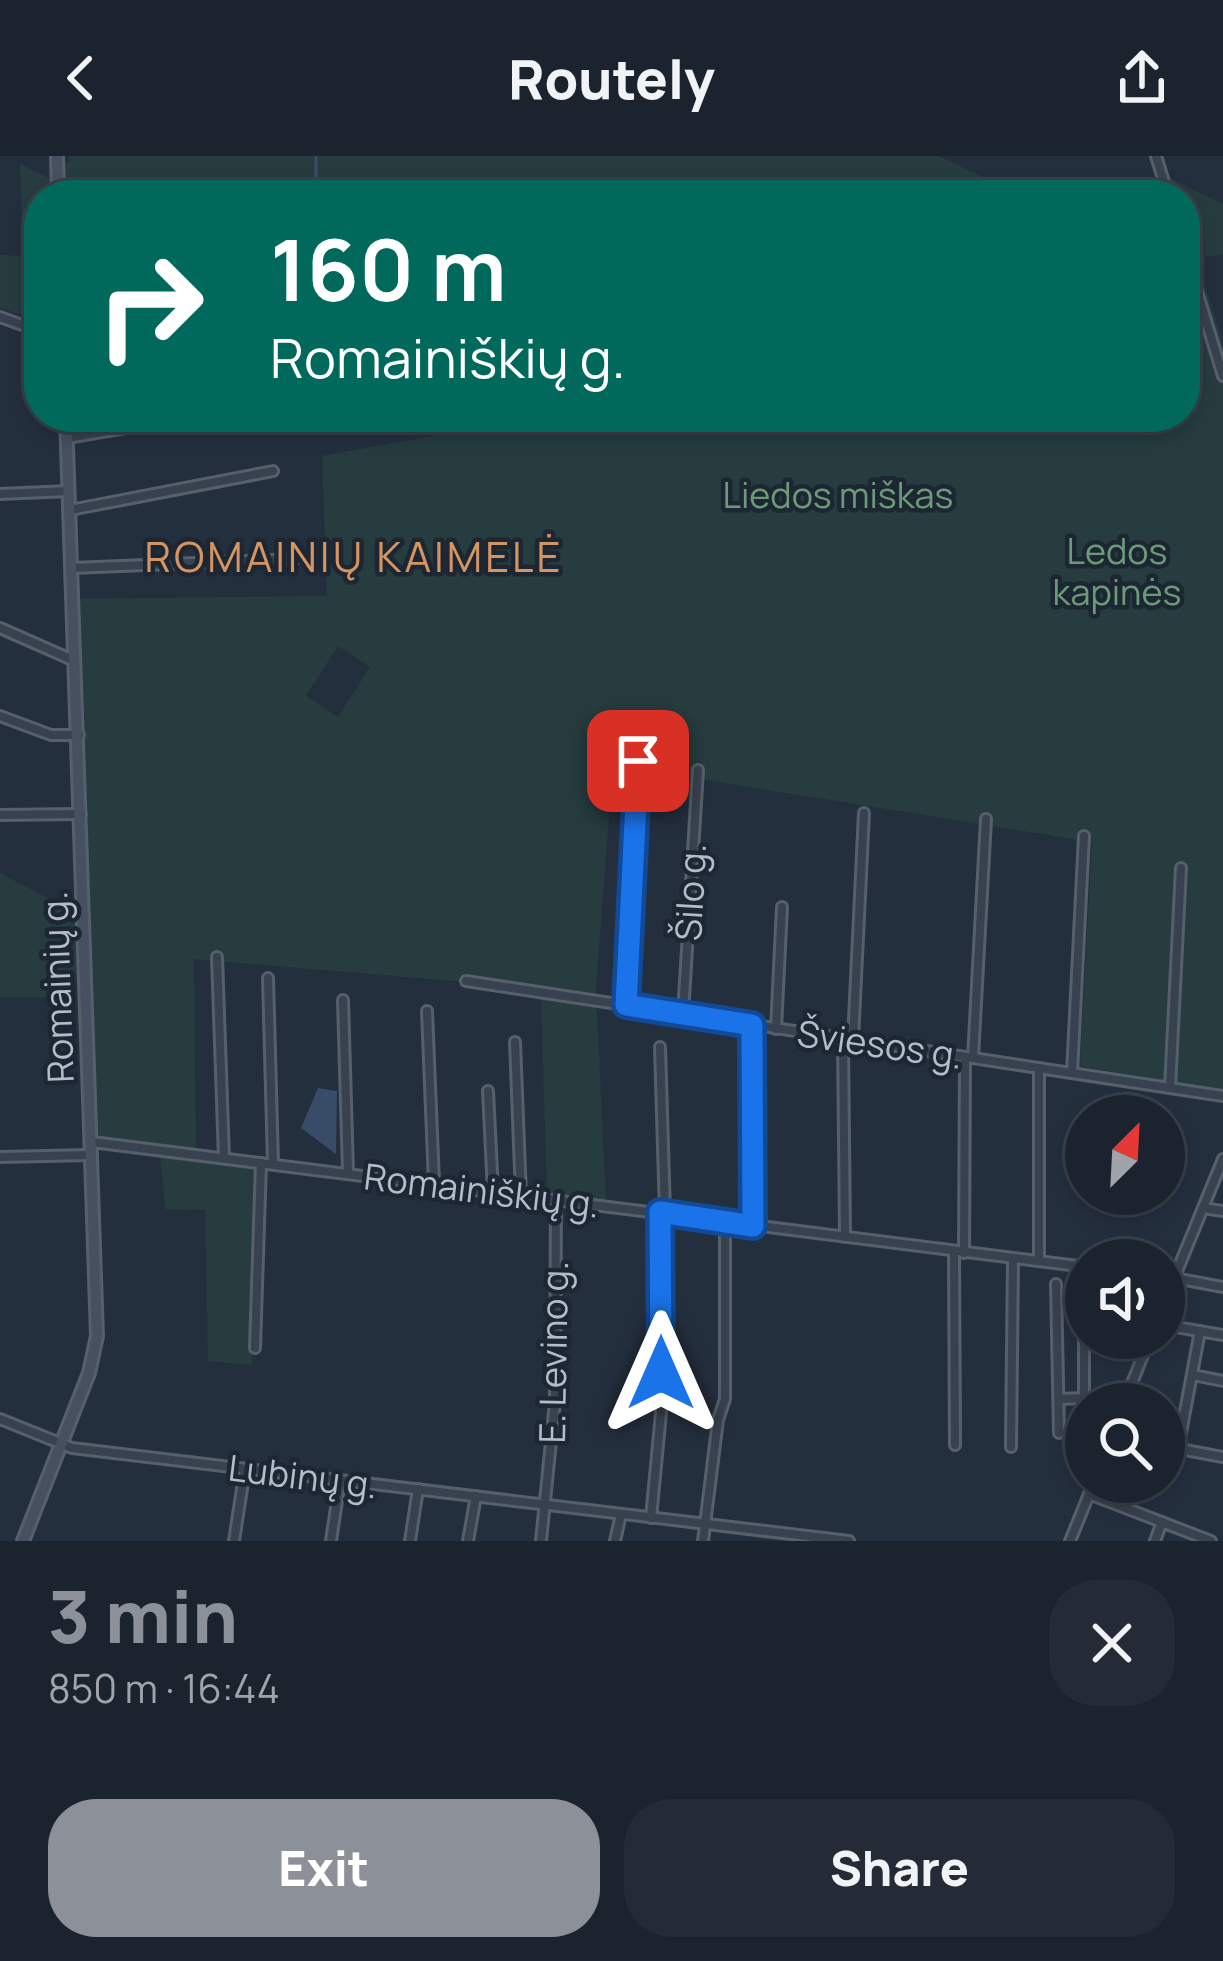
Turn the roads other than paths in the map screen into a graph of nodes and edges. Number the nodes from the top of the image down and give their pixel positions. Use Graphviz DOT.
graph roads {
  1 [pos="1200,301"];
  2 [pos="1223,376"];
  3 [pos="67,432"];
  4 [pos="102,432"];
  5 [pos="67,438"];
  6 [pos="273,471"];
  7 [pos="69,491"];
  8 [pos="0,494"];
  9 [pos="70,510"];
  10 [pos="295,559"];
  11 [pos="72,568"];
  12 [pos="0,628"];
  13 [pos="76,662"];
  14 [pos="0,716"];
  15 [pos="79,735"];
  16 [pos="638,761"];
  17 [pos="698,770"];
  18 [pos="864,813"];
  19 [pos="81,814"];
  20 [pos="0,815"];
  21 [pos="986,819"];
  22 [pos="1084,836"];
  23 [pos="1181,868"];
  24 [pos="782,907"];
  25 [pos="217,957"];
  26 [pos="268,978"];
  27 [pos="466,981"];
  28 [pos="343,1000"];
  29 [pos="626,1005"];
  30 [pos="427,1011"];
  31 [pos="683,1014"];
  32 [pos="752,1025"];
  33 [pos="776,1029"];
  34 [pos="848,1039"];
  35 [pos="515,1042"];
  36 [pos="660,1047"];
  37 [pos="969,1058"];
  38 [pos="1039,1068"];
  39 [pos="1072,1073"];
  40 [pos="1170,1088"];
  41 [pos="488,1091"];
  42 [pos="1223,1096"];
  43 [pos="92,1148"];
  44 [pos="0,1157"];
  45 [pos="224,1158"];
  46 [pos="261,1163"];
  47 [pos="273,1164"];
  48 [pos="1222,1166"];
  49 [pos="348,1173"];
  50 [pos="434,1184"];
  51 [pos="493,1192"];
  52 [pos="521,1196"];
  53 [pos="556,1199"];
  54 [pos="1203,1208"];
  55 [pos="1223,1211"];
  56 [pos="663,1212"];
  57 [pos="725,1222"];
  58 [pos="753,1226"];
  59 [pos="845,1237"];
  60 [pos="1185,1245"];
  61 [pos="959,1252"];
  62 [pos="1013,1259"];
  63 [pos="1040,1261"];
  64 [pos="1065,1264"];
  65 [pos="1185,1280"];
  66 [pos="1056,1284"];
  67 [pos="1223,1287"];
  68 [pos="1185,1328"];
  69 [pos="1200,1331"];
  70 [pos="1223,1335"];
  71 [pos="255,1348"];
  72 [pos="1192,1375"];
  73 [pos="1223,1381"];
  74 [pos="1059,1399"];
  75 [pos="1065,1399"];
  76 [pos="1185,1412"];
  77 [pos="0,1419"];
  78 [pos="1059,1433"];
  79 [pos="60,1445"];
  80 [pos="955,1445"];
  81 [pos="1011,1447"];
  82 [pos="1185,1450"];
  83 [pos="1223,1457"];
  84 [pos="245,1469"];
  85 [pos="340,1481"];
  86 [pos="418,1489"];
  87 [pos="476,1496"];
  88 [pos="1085,1503"];
  89 [pos="1112,1503"];
  90 [pos="547,1505"];
  91 [pos="621,1514"];
  92 [pos="651,1518"];
  93 [pos="1162,1522"];
  94 [pos="707,1524"];
  95 [pos="797,1538"];
  96 [pos="22,1541"];
  97 [pos="234,1541"];
  98 [pos="332,1541"];
  99 [pos="410,1541"];
  100 [pos="468,1541"];
  101 [pos="541,1541"];
  102 [pos="615,1541"];
  103 [pos="703,1541"];
  104 [pos="849,1541"];
  105 [pos="1070,1541"];
  106 [pos="1155,1541"];
  107 [pos="1211,1541"];
  1 -- 2 [label="street"];
  3 -- 5 [label="main road, Romainių g."];
  4 -- 5 [label="street"];
  5 -- 7 [label="main road, Romainių g."];
  6 -- 9 [label="street"];
  7 -- 8 [label="street"];
  7 -- 9 [label="main road, Romainių g."];
  9 -- 11 [label="main road, Romainių g."];
  10 -- 11 [label="street"];
  11 -- 13 [label="main road, Romainių g."];
  12 -- 13 [label="street"];
  13 -- 15 [label="main road, Romainių g."];
  14 -- 15 [label="street"];
  15 -- 19 [label="main road, Romainių g."];
  16 -- 29 [label="street"];
  17 -- 31 [label="street, Šilo g."];
  18 -- 34 [label="street"];
  19 -- 20 [label="street"];
  19 -- 43 [label="main road, Romainių g."];
  21 -- 37 [label="street"];
  22 -- 39 [label="street"];
  23 -- 40 [label="street"];
  24 -- 33 [label="street"];
  25 -- 45 [label="street"];
  26 -- 47 [label="street"];
  27 -- 29 [label="street, Šviesos g."];
  28 -- 49 [label="street"];
  29 -- 31 [label="street, Šviesos g."];
  30 -- 50 [label="street"];
  31 -- 32 [label="street, Šviesos g."];
  32 -- 33 [label="street, Šviesos g."];
  32 -- 58 [label="street"];
  33 -- 34 [label="street, Šviesos g."];
  34 -- 37 [label="street, Šviesos g."];
  34 -- 59 [label="street"];
  35 -- 52 [label="street"];
  36 -- 56 [label="street"];
  37 -- 38 [label="street, Šviesos g."];
  37 -- 61 [label="street"];
  38 -- 39 [label="street, Šviesos g."];
  38 -- 63 [label="street"];
  39 -- 40 [label="street, Šviesos g."];
  40 -- 42 [label="street, Šviesos g."];
  41 -- 51 [label="street"];
  43 -- 44 [label="street, Romainiškių g."];
  43 -- 45 [label="street, Romainiškių g."];
  43 -- 79 [label="main road, Romainių g."];
  45 -- 46 [label="street, Romainiškių g."];
  46 -- 47 [label="street, Romainiškių g."];
  46 -- 71 [label="street"];
  47 -- 49 [label="street, Romainiškių g."];
  48 -- 54 [label="street"];
  49 -- 50 [label="street, Romainiškių g."];
  50 -- 51 [label="street, Romainiškių g."];
  51 -- 52 [label="street, Romainiškių g."];
  52 -- 53 [label="street, Romainiškių g."];
  53 -- 56 [label="street, Romainiškių g."];
  53 -- 90 [label="street, E. Levino g."];
  54 -- 55 [label="street"];
  54 -- 60 [label="street"];
  56 -- 57 [label="street, Romainiškių g."];
  56 -- 92 [label="street"];
  57 -- 58 [label="street, Romainiškių g."];
  57 -- 94 [label="street"];
  58 -- 59 [label="street, Romainiškių g."];
  59 -- 61 [label="street, Romainiškių g."];
  61 -- 62 [label="street, Romainiškių g."];
  61 -- 80 [label="street"];
  62 -- 63 [label="street, Romainiškių g."];
  62 -- 81 [label="street"];
  63 -- 64 [label="street, Romainiškių g."];
  65 -- 67 [label="street"];
  66 -- 74 [label="street"];
  68 -- 69 [label="street"];
  69 -- 70 [label="street"];
  69 -- 72 [label="street"];
  72 -- 73 [label="street"];
  72 -- 76 [label="street"];
  74 -- 75 [label="street"];
  74 -- 78 [label="street"];
  77 -- 79 [label="street, Lubinų g."];
  79 -- 84 [label="street, Lubinų g."];
  79 -- 96 [label="main road, Romainių g."];
  82 -- 83 [label="street"];
  84 -- 85 [label="street, Lubinų g."];
  84 -- 97 [label="street"];
  85 -- 86 [label="street, Lubinų g."];
  85 -- 98 [label="street"];
  86 -- 87 [label="street, Lubinų g."];
  86 -- 99 [label="street"];
  87 -- 90 [label="street, Lubinų g."];
  87 -- 100 [label="street"];
  88 -- 105 [label="street"];
  89 -- 93 [label="street"];
  90 -- 91 [label="street, Lubinų g."];
  90 -- 101 [label="street"];
  91 -- 92 [label="street, Lubinų g."];
  91 -- 102 [label="street"];
  92 -- 94 [label="street, Lubinų g."];
  93 -- 106 [label="street"];
  93 -- 107 [label="street"];
  94 -- 95 [label="street, Lubinų g."];
  94 -- 103 [label="street"];
  95 -- 104 [label="street, Lubinų g."];
}
